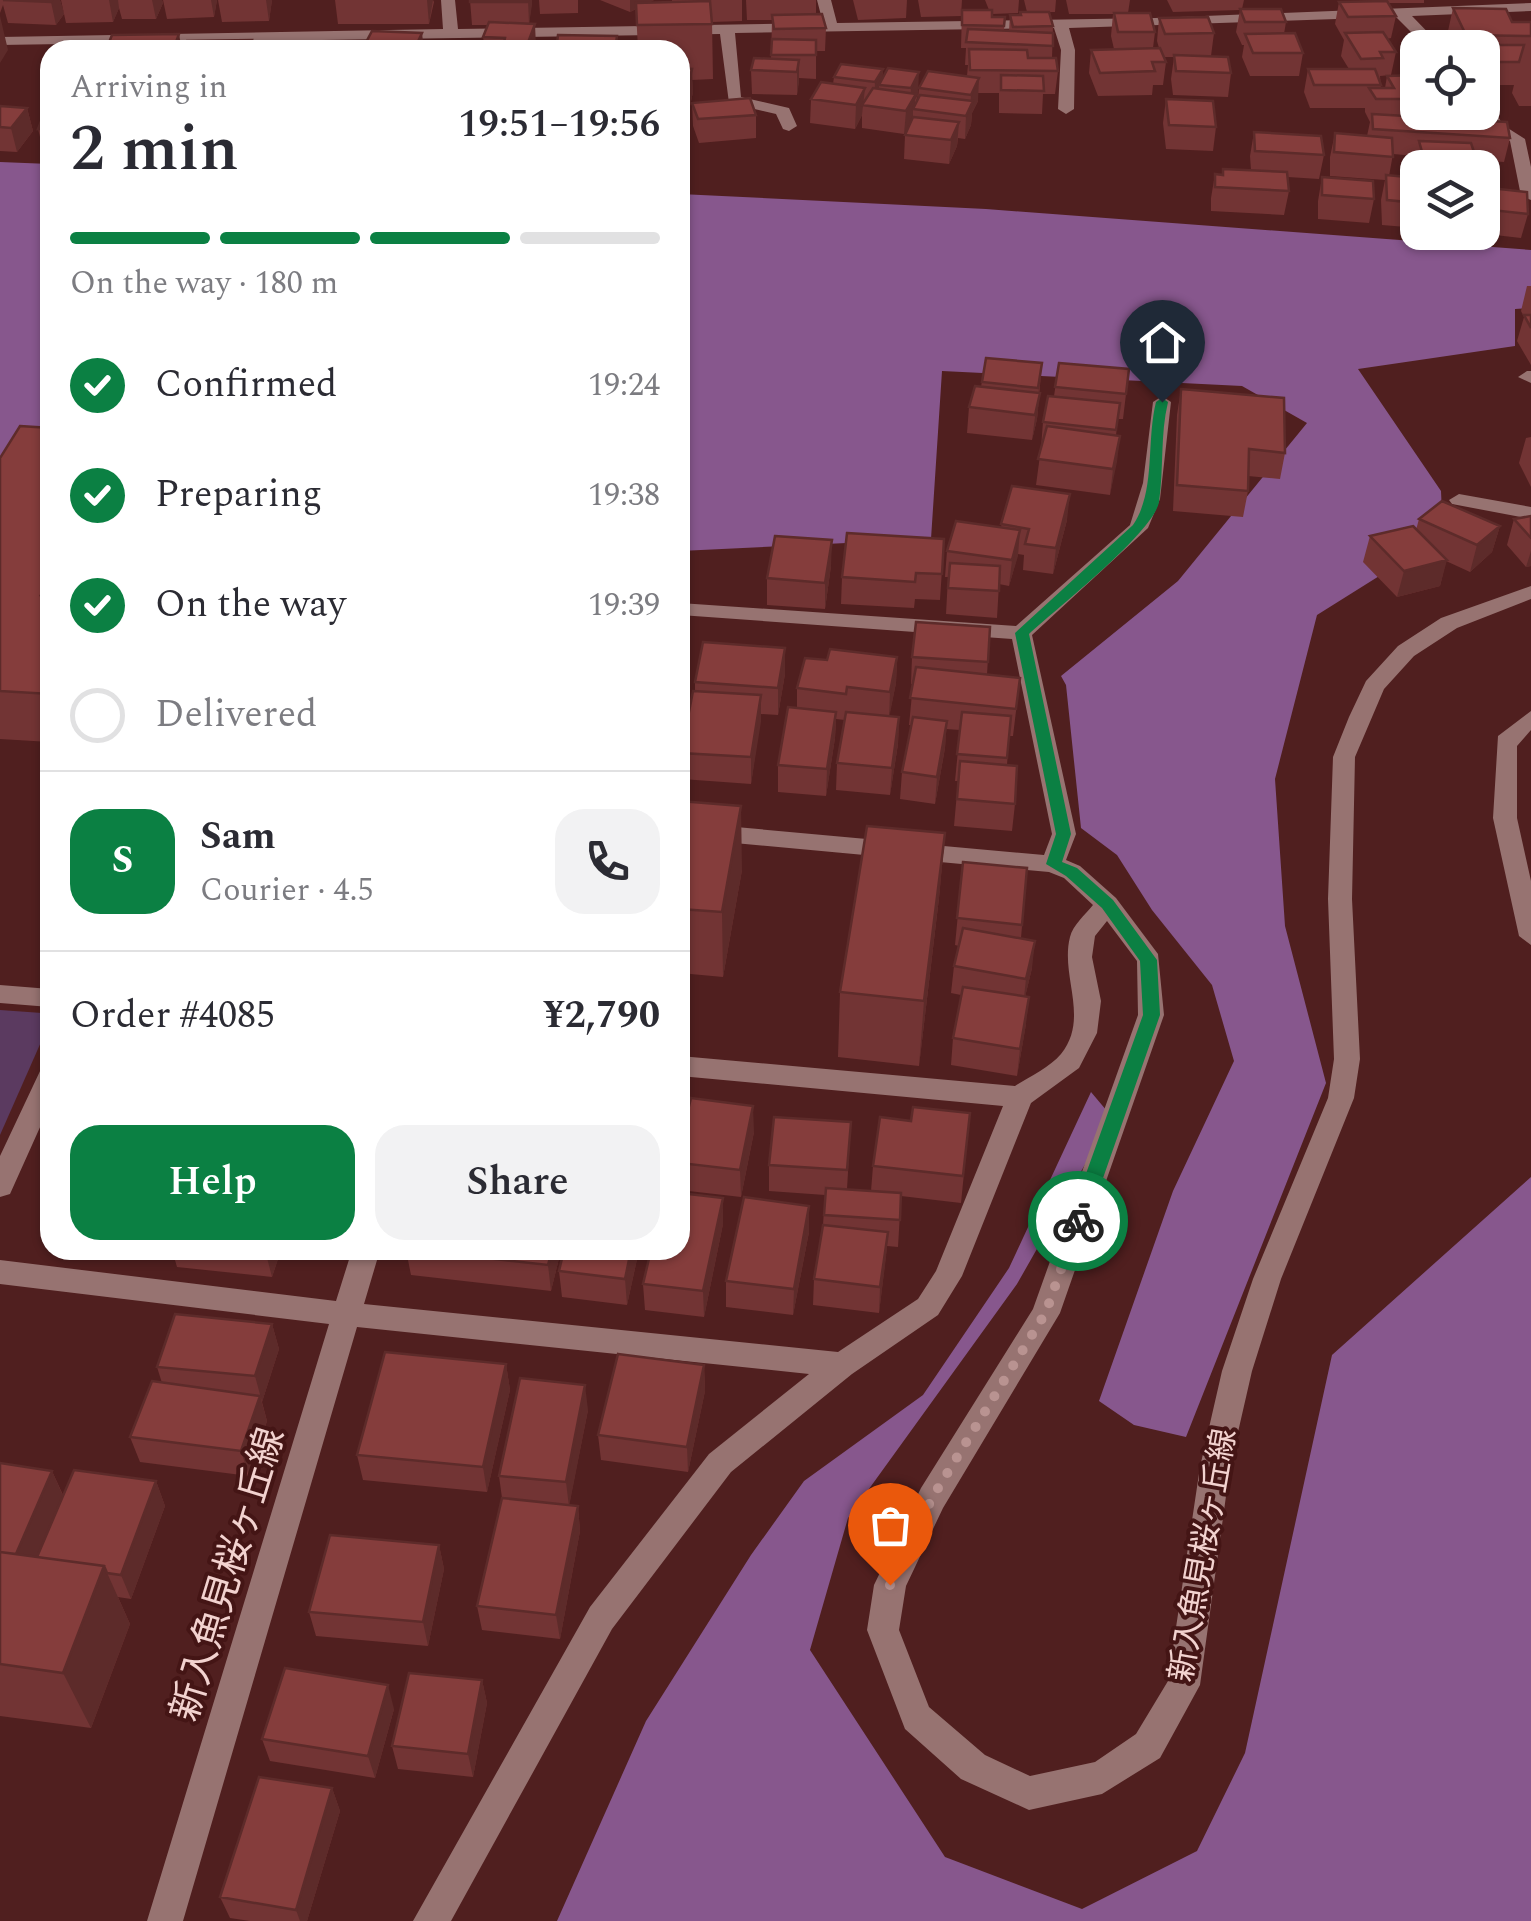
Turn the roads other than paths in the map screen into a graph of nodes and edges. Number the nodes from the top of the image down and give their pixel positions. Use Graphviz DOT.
graph roads {
  1 [pos="448,0"];
  2 [pos="824,0"];
  3 [pos="1142,0"];
  4 [pos="1518,5"];
  5 [pos="1400,12"];
  6 [pos="1155,22"];
  7 [pos="1060,23"];
  8 [pos="831,26"];
  9 [pos="727,29"];
  10 [pos="1418,30"];
  11 [pos="452,34"];
  12 [pos="0,40"];
  13 [pos="331,40"];
  14 [pos="40,42"];
  15 [pos="1066,109"];
  16 [pos="789,126"];
  17 [pos="1500,129"];
  18 [pos="1530,196"];
  19 [pos="1162,402"];
  20 [pos="1459,500"];
  21 [pos="1531,512"];
  22 [pos="1531,592"];
  23 [pos="690,611"];
  24 [pos="1022,633"];
  25 [pos="1531,718"];
  26 [pos="690,831"];
  27 [pos="1054,864"];
  28 [pos="1107,904"];
  29 [pos="1531,936"];
  30 [pos="0,994"];
  31 [pos="40,997"];
  32 [pos="690,1067"];
  33 [pos="1020,1097"];
  34 [pos="40,1098"];
  35 [pos="0,1186"];
  36 [pos="363,1260"];
  37 [pos="0,1272"];
  38 [pos="347,1314"];
  39 [pos="842,1365"];
  40 [pos="165,1921"];
  41 [pos="431,1921"];
  1 -- 11 [label="street"];
  2 -- 8 [label="street"];
  3 -- 6 [label="street"];
  4 -- 5 [label="street"];
  5 -- 6 [label="street"];
  5 -- 10 [label="street"];
  6 -- 7 [label="street"];
  7 -- 8 [label="street"];
  7 -- 15 [label="street"];
  8 -- 9 [label="street"];
  9 -- 11 [label="street"];
  9 -- 16 [label="street"];
  11 -- 13 [label="street"];
  12 -- 14 [label="street"];
  17 -- 18 [label="street"];
  19 -- 24 [label="street"];
  20 -- 21 [label="street"];
  22 -- 28 [label="street, 新入魚見桜ヶ丘線"];
  23 -- 24 [label="street"];
  24 -- 27 [label="street"];
  25 -- 29 [label="street"];
  26 -- 27 [label="street, 新入魚見桜ヶ丘線"];
  27 -- 28 [label="street, 新入魚見桜ヶ丘線"];
  28 -- 33 [label="street"];
  30 -- 31 [label="street"];
  32 -- 33 [label="street"];
  33 -- 39 [label="street"];
  34 -- 35 [label="street"];
  36 -- 38 [label="street, 新入魚見桜ヶ丘線"];
  37 -- 38 [label="street"];
  38 -- 39 [label="street"];
  38 -- 40 [label="street, 新入魚見桜ヶ丘線"];
  39 -- 41 [label="street"];
}
